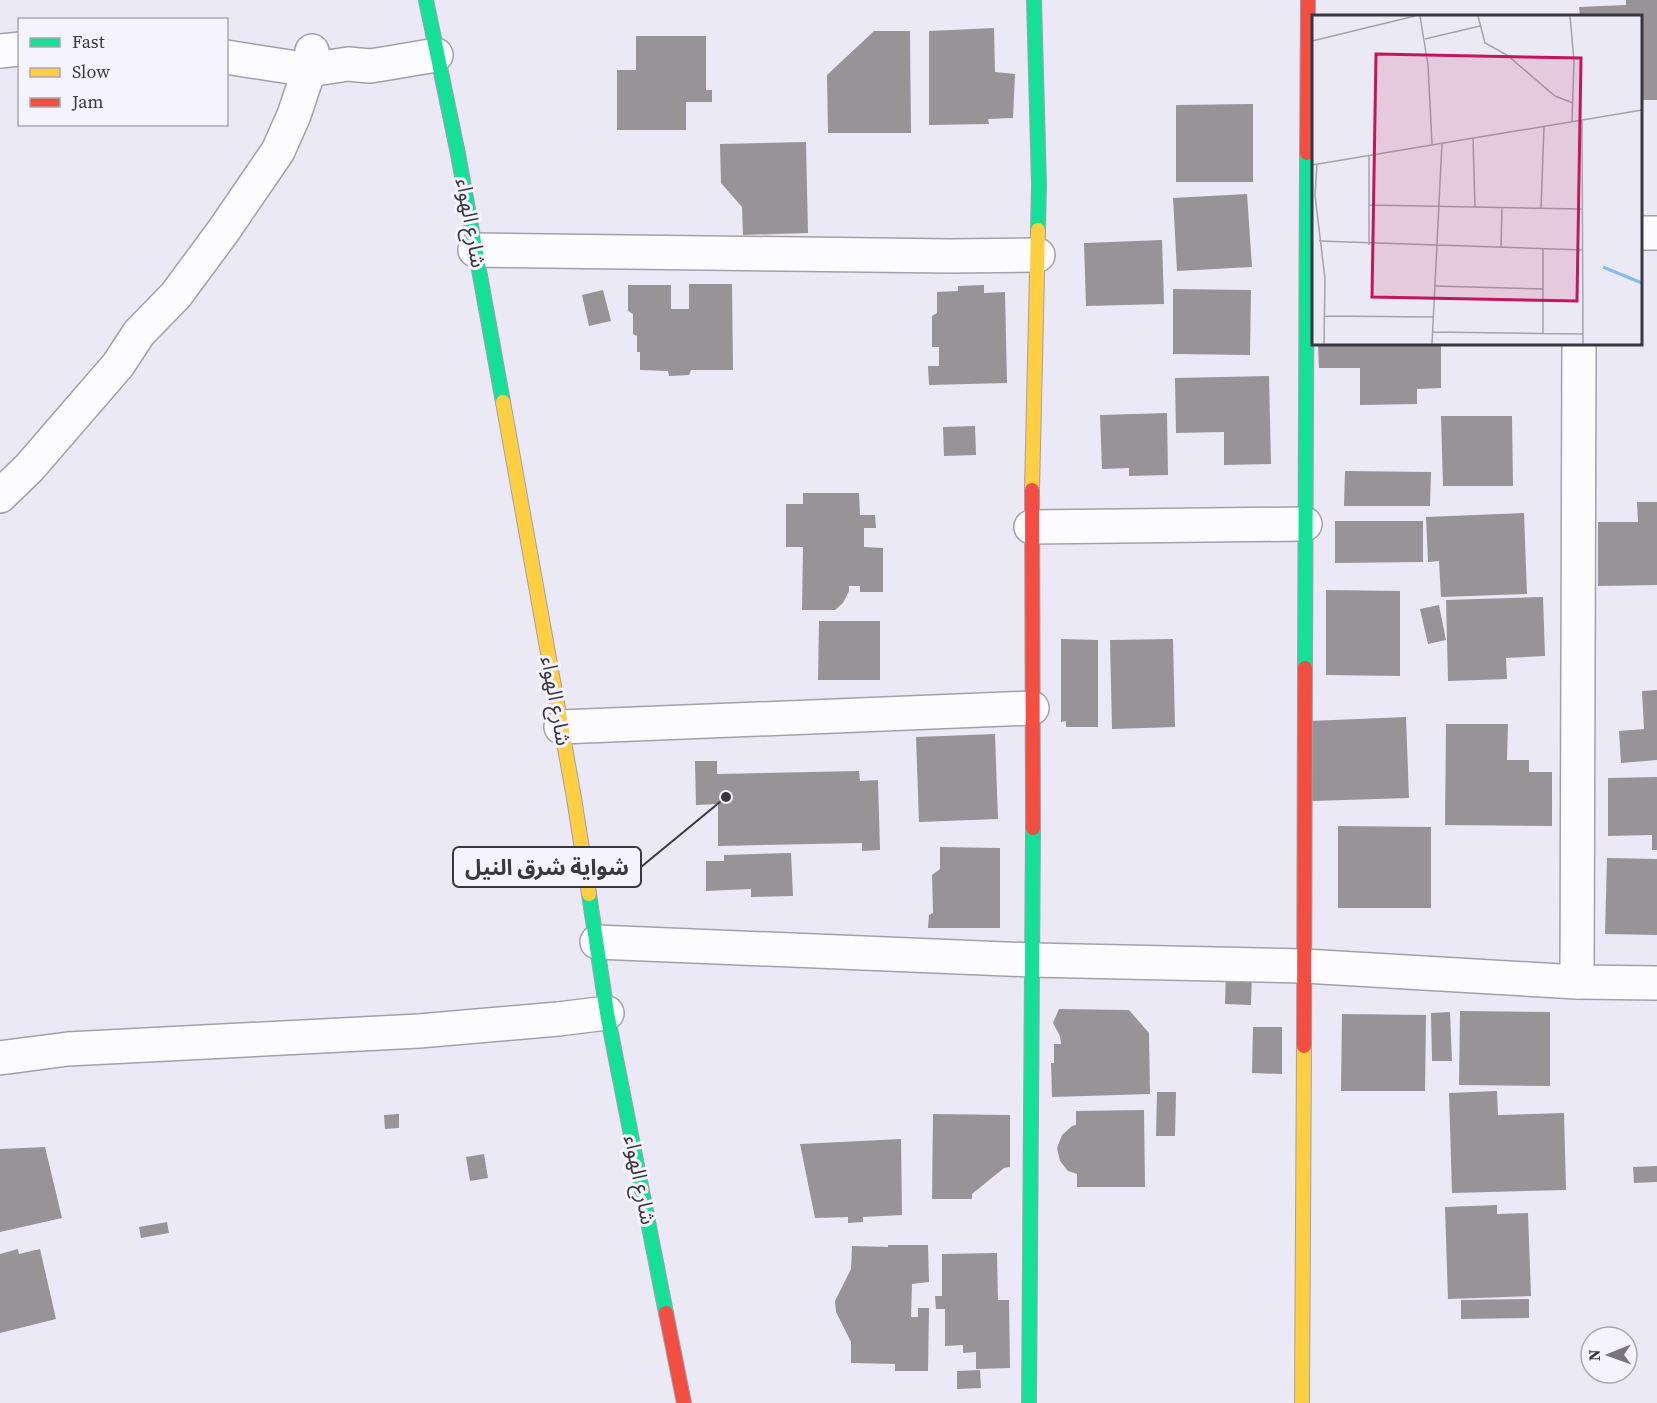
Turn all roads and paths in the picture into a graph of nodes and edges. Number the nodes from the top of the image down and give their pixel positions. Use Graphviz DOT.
graph roads {
  1 [pos="426,0"];
  2 [pos="1034,0"];
  3 [pos="1308,0"];
  4 [pos="18,29"];
  5 [pos="0,31"];
  6 [pos="228,36"];
  7 [pos="18,49"];
  8 [pos="0,51"];
  9 [pos="436,55"];
  10 [pos="228,57"];
  11 [pos="310,60"];
  12 [pos="1657,233"];
  13 [pos="1642,234"];
  14 [pos="1311,241"];
  15 [pos="475,250"];
  16 [pos="1038,255"];
  17 [pos="1580,345"];
  18 [pos="0,496"];
  19 [pos="1305,524"];
  20 [pos="1030,527"];
  21 [pos="1032,708"];
  22 [pos="561,727"];
  23 [pos="597,942"];
  24 [pos="1032,960"];
  25 [pos="1304,966"];
  26 [pos="1577,982"];
  27 [pos="1657,983"];
  28 [pos="607,1013"];
  29 [pos="0,1058"];
  30 [pos="684,1403"];
  31 [pos="1029,1403"];
  32 [pos="1302,1403"];
  1 -- 9 [label="street, شارع الهواء"];
  2 -- 16 [label="street"];
  3 -- 14 [label="street"];
  4 -- 5 [label="street"];
  6 -- 11 [label="street"];
  7 -- 8 [label="street"];
  9 -- 11 [label="street"];
  9 -- 15 [label="street, شارع الهواء"];
  10 -- 11 [label="street"];
  11 -- 18 [label="street"];
  12 -- 13 [label="street"];
  14 -- 19 [label="street"];
  15 -- 16 [label="street"];
  15 -- 22 [label="street, شارع الهواء"];
  16 -- 20 [label="street"];
  17 -- 26 [label="street"];
  19 -- 20 [label="street"];
  19 -- 25 [label="street"];
  20 -- 21 [label="street"];
  21 -- 22 [label="street"];
  21 -- 24 [label="street"];
  22 -- 23 [label="street, شارع الهواء"];
  23 -- 24 [label="street"];
  23 -- 28 [label="street, شارع الهواء"];
  24 -- 25 [label="street"];
  24 -- 31 [label="street"];
  25 -- 26 [label="street"];
  25 -- 32 [label="street"];
  26 -- 27 [label="street"];
  28 -- 29 [label="street"];
  28 -- 30 [label="street, شارع الهواء"];
}
